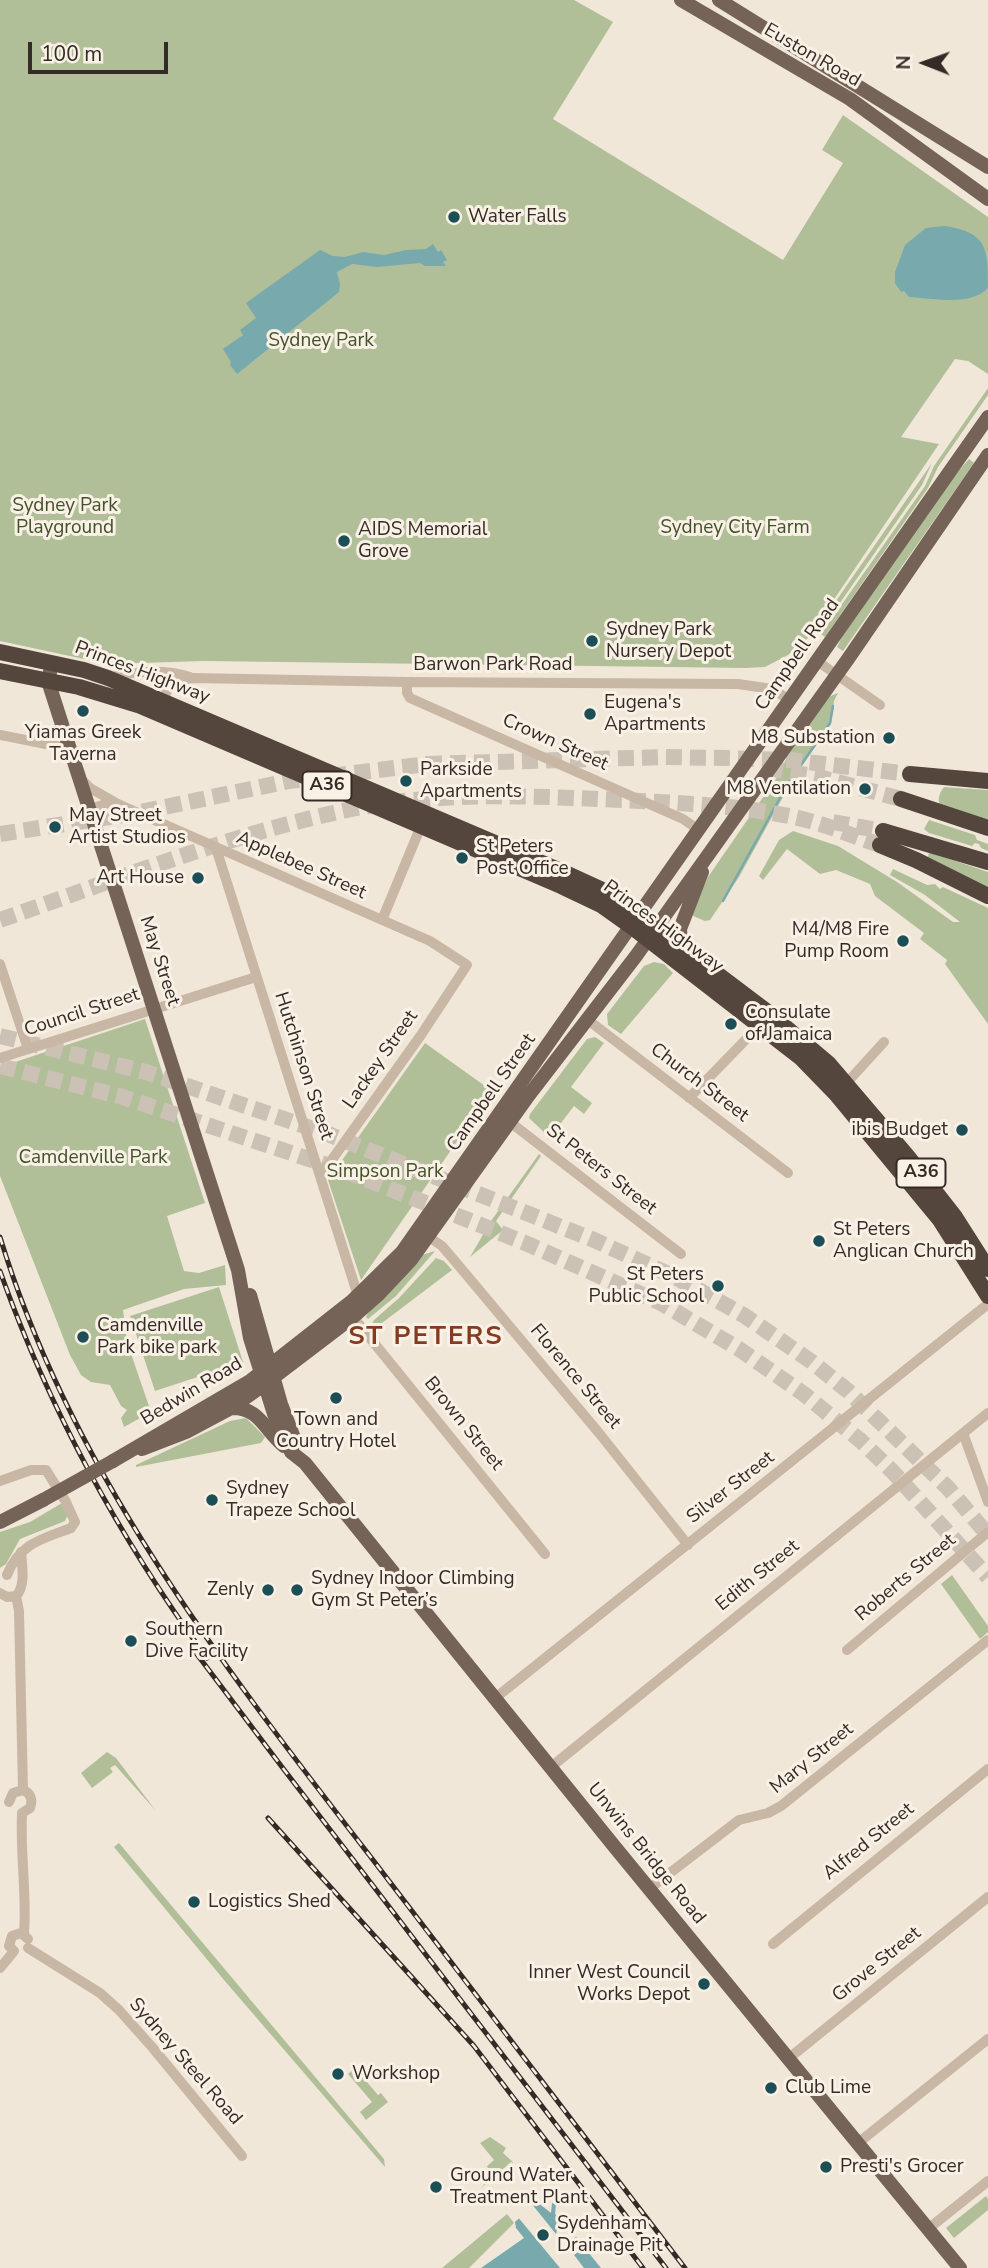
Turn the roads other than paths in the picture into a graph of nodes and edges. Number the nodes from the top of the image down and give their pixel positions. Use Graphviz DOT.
graph roads {
  1 [pos="681,0"];
  2 [pos="719,0"];
  3 [pos="988,167"];
  4 [pos="988,199"];
  5 [pos="988,417"];
  6 [pos="988,455"];
  7 [pos="0,652"];
  8 [pos="817,661"];
  9 [pos="52,663"];
  10 [pos="0,671"];
  11 [pos="156,673"];
  12 [pos="837,675"];
  13 [pos="107,678"];
  14 [pos="193,678"];
  15 [pos="48,681"];
  16 [pos="407,682"];
  17 [pos="790,700"];
  18 [pos="162,701"];
  19 [pos="880,705"];
  20 [pos="0,735"];
  21 [pos="71,749"];
  22 [pos="910,774"];
  23 [pos="80,778"];
  24 [pos="988,781"];
  25 [pos="901,799"];
  26 [pos="118,804"];
  27 [pos="90,809"];
  28 [pos="421,826"];
  29 [pos="988,828"];
  30 [pos="699,830"];
  31 [pos="216,848"];
  32 [pos="708,854"];
  33 [pos="988,862"];
  34 [pos="988,896"];
  35 [pos="382,920"];
  36 [pos="636,921"];
  37 [pos="652,933"];
  38 [pos="681,947"];
  39 [pos="0,964"];
  40 [pos="467,965"];
  41 [pos="256,977"];
  42 [pos="154,1007"];
  43 [pos="588,1020"];
  44 [pos="761,1025"];
  45 [pos="884,1042"];
  46 [pos="28,1049"];
  47 [pos="0,1058"];
  48 [pos="841,1089"];
  49 [pos="689,1098"];
  50 [pos="505,1119"];
  51 [pos="319,1172"];
  52 [pos="789,1173"];
  53 [pos="429,1237"];
  54 [pos="681,1254"];
  55 [pos="988,1269"];
  56 [pos="358,1296"];
  57 [pos="988,1296"];
  58 [pos="988,1304"];
  59 [pos="353,1317"];
  60 [pos="267,1375"];
  61 [pos="231,1408"];
  62 [pos="988,1413"];
  63 [pos="963,1433"];
  64 [pos="134,1451"];
  65 [pos="291,1452"];
  66 [pos="305,1463"];
  67 [pos="1,1479"];
  68 [pos="988,1502"];
  69 [pos="1,1520"];
  70 [pos="988,1532"];
  71 [pos="688,1545"];
  72 [pos="21,1552"];
  73 [pos="545,1554"];
  74 [pos="22,1582"];
  75 [pos="1,1584"];
  76 [pos="16,1596"];
  77 [pos="988,1640"];
  78 [pos="847,1650"];
  79 [pos="494,1699"];
  80 [pos="551,1767"];
  81 [pos="988,1769"];
  82 [pos="23,1790"];
  83 [pos="5,1802"];
  84 [pos="22,1813"];
  85 [pos="649,1889"];
  86 [pos="988,1897"];
  87 [pos="24,1934"];
  88 [pos="773,1944"];
  89 [pos="28,1948"];
  90 [pos="14,1951"];
  91 [pos="0,1968"];
  92 [pos="988,2039"];
  93 [pos="788,2059"];
  94 [pos="859,2143"];
  95 [pos="242,2156"];
  96 [pos="988,2181"];
  97 [pos="928,2230"];
  98 [pos="960,2268"];
  1 -- 4 [label="main road, Euston Road"];
  2 -- 3 [label="main road, Euston Road"];
  5 -- 8 [label="main road, Campbell Road"];
  6 -- 12 [label="main road"];
  7 -- 9 [label="highway, A36"];
  8 -- 12 [label="street"];
  8 -- 17 [label="main road, Campbell Road"];
  9 -- 13 [label="highway, Princes Highway / A36"];
  9 -- 15 [label="main road"];
  10 -- 15 [label="highway, A36"];
  11 -- 13 [label="street, Barwon Park Road"];
  11 -- 14 [label="street, Barwon Park Road"];
  11 -- 18 [label="street"];
  12 -- 19 [label="street"];
  12 -- 32 [label="main road"];
  13 -- 18 [label="highway, Princes Highway / A36"];
  14 -- 16 [label="street, Barwon Park Road"];
  14 -- 18 [label="street, Barwon Park Road"];
  15 -- 18 [label="highway, Princes Highway / A36"];
  15 -- 21 [label="main road, May Street"];
  16 -- 17 [label="street, Barwon Park Road"];
  16 -- 30 [label="street, Crown Street"];
  17 -- 30 [label="main road, Campbell Road"];
  18 -- 28 [label="highway, Princes Highway / A36"];
  18 -- 36 [label="highway, Princes Highway / A36"];
  20 -- 21 [label="street"];
  21 -- 23 [label="main road, May Street"];
  22 -- 24 [label="highway"];
  23 -- 26 [label="street, Applebee Street"];
  23 -- 27 [label="main road, May Street"];
  25 -- 29 [label="highway"];
  26 -- 27 [label="street"];
  26 -- 31 [label="street, Applebee Street"];
  27 -- 42 [label="main road, May Street"];
  28 -- 35 [label="street"];
  28 -- 36 [label="highway, Princes Highway / A36"];
  30 -- 36 [label="main road, Campbell Road"];
  31 -- 35 [label="street, Applebee Street"];
  31 -- 41 [label="street, Hutchinson Street"];
  32 -- 37 [label="main road"];
  32 -- 38 [label="main road"];
  33 -- 34 [label="highway"];
  35 -- 40 [label="street, Applebee Street"];
  36 -- 37 [label="highway, Princes Highway / A36"];
  36 -- 50 [label="main road, Campbell Street"];
  37 -- 38 [label="highway, Princes Highway / A36"];
  37 -- 43 [label="main road, Campbell Street"];
  37 -- 44 [label="highway, Princes Highway / A36"];
  38 -- 48 [label="highway, Princes Highway / A36"];
  39 -- 46 [label="street"];
  40 -- 51 [label="street, Lackey Street"];
  41 -- 42 [label="street, Council Street"];
  41 -- 51 [label="street, Hutchinson Street"];
  42 -- 46 [label="street, Council Street"];
  42 -- 60 [label="main road, May Street"];
  43 -- 49 [label="street, Church Street"];
  43 -- 50 [label="main road, Campbell Street"];
  44 -- 48 [label="highway, Princes Highway / A36"];
  44 -- 49 [label="street"];
  45 -- 48 [label="street"];
  46 -- 47 [label="street, Council Street"];
  48 -- 55 [label="highway, Princes Highway / A36"];
  48 -- 57 [label="highway, Princes Highway / A36"];
  49 -- 52 [label="street, Church Street"];
  50 -- 53 [label="main road, Campbell Street"];
  50 -- 54 [label="street, St Peters Street"];
  50 -- 56 [label="main road, Campbell Street"];
  51 -- 56 [label="street, Hutchinson Street"];
  53 -- 59 [label="main road, Campbell Street"];
  53 -- 71 [label="street, Florence Street"];
  56 -- 60 [label="main road, Campbell Street"];
  58 -- 71 [label="street, Silver Street"];
  59 -- 60 [label="main road, Campbell Street"];
  59 -- 73 [label="street, Brown Street"];
  60 -- 61 [label="main road, Bedwin Road"];
  60 -- 64 [label="main road, Bedwin Road"];
  60 -- 65 [label="main road, Unwins Bridge Road"];
  60 -- 66 [label="main road, Unwins Bridge Road"];
  61 -- 64 [label="main road, Bedwin Road"];
  61 -- 65 [label="main road"];
  62 -- 63 [label="street, Edith Street"];
  63 -- 68 [label="street"];
  63 -- 80 [label="street, Edith Street"];
  64 -- 69 [label="main road, Bedwin Road, bridge"];
  65 -- 66 [label="main road, Unwins Bridge Road"];
  66 -- 79 [label="main road, Unwins Bridge Road"];
  67 -- 72 [label="street"];
  70 -- 78 [label="street, Roberts Street"];
  71 -- 79 [label="street, Silver Street"];
  72 -- 74 [label="street"];
  72 -- 75 [label="street"];
  74 -- 75 [label="street"];
  74 -- 76 [label="street"];
  75 -- 76 [label="street"];
  76 -- 82 [label="street"];
  77 -- 85 [label="street, Mary Street"];
  79 -- 80 [label="main road, Unwins Bridge Road"];
  80 -- 85 [label="main road, Unwins Bridge Road"];
  81 -- 88 [label="street, Alfred Street"];
  82 -- 83 [label="street"];
  82 -- 84 [label="street"];
  83 -- 84 [label="street"];
  84 -- 87 [label="street"];
  85 -- 93 [label="main road, Unwins Bridge Road"];
  86 -- 93 [label="street, Grove Street"];
  87 -- 89 [label="street"];
  87 -- 90 [label="street"];
  89 -- 90 [label="street"];
  89 -- 95 [label="street, Sydney Steel Road"];
  90 -- 91 [label="street"];
  92 -- 94 [label="street"];
  93 -- 94 [label="main road, Unwins Bridge Road"];
  94 -- 97 [label="main road, Unwins Bridge Road"];
  96 -- 97 [label="street"];
  97 -- 98 [label="main road, Unwins Bridge Road"];
}
